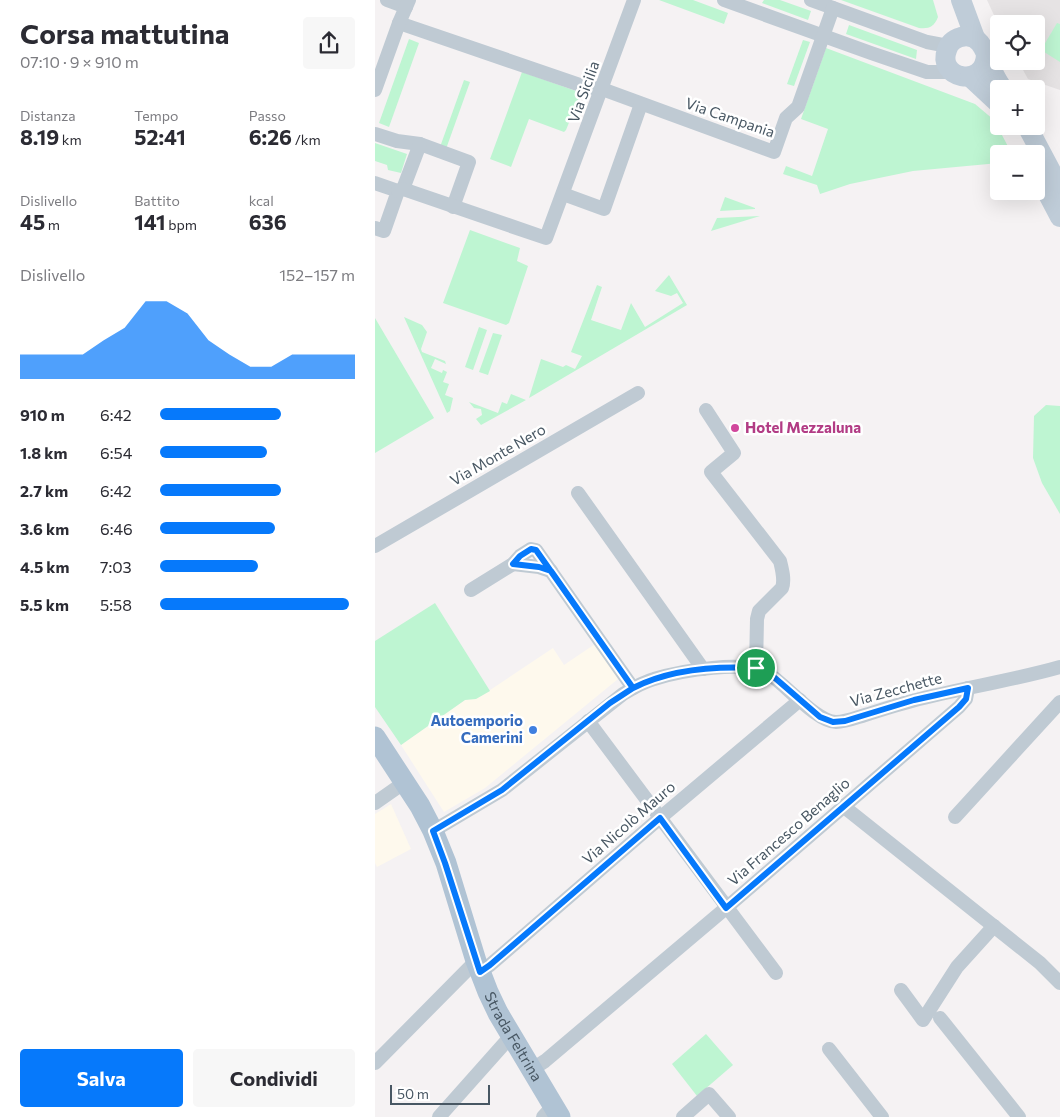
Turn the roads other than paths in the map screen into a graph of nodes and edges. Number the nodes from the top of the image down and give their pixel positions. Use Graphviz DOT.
graph roads {
  1 [pos="387,0"];
  2 [pos="634,0"];
  3 [pos="724,0"];
  4 [pos="811,0"];
  5 [pos="949,0"];
  6 [pos="961,0"];
  7 [pos="408,4"];
  8 [pos="833,8"];
  9 [pos="399,22"];
  10 [pos="823,36"];
  11 [pos="966,45"];
  12 [pos="961,74"];
  13 [pos="997,80"];
  14 [pos="602,89"];
  15 [pos="375,90"];
  16 [pos="990,97"];
  17 [pos="641,104"];
  18 [pos="375,134"];
  19 [pos="1032,135"];
  20 [pos="419,144"];
  21 [pos="375,183"];
  22 [pos="1045,188"];
  23 [pos="1060,188"];
  24 [pos="401,190"];
  25 [pos="563,194"];
  26 [pos="453,207"];
  27 [pos="1060,217"];
  28 [pos="375,228"];
  29 [pos="638,393"];
  30 [pos="706,410"];
  31 [pos="578,493"];
  32 [pos="375,546"];
  33 [pos="471,590"];
  34 [pos="1060,667"];
  35 [pos="756,668"];
  36 [pos="703,669"];
  37 [pos="633,688"];
  38 [pos="968,688"];
  39 [pos="800,700"];
  40 [pos="1060,702"];
  41 [pos="588,721"];
  42 [pos="375,737"];
  43 [pos="405,782"];
  44 [pos="375,803"];
  45 [pos="843,806"];
  46 [pos="955,817"];
  47 [pos="660,818"];
  48 [pos="433,831"];
  49 [pos="726,908"];
  50 [pos="994,926"];
  51 [pos="478,966"];
  52 [pos="775,973"];
  53 [pos="1060,982"];
  54 [pos="901,990"];
  55 [pos="940,1018"];
  56 [pos="511,1036"];
  57 [pos="829,1049"];
  58 [pos="375,1063"];
  59 [pos="531,1070"];
  60 [pos="552,1113"];
  61 [pos="439,1117"];
  62 [pos="683,1117"];
  63 [pos="729,1117"];
  64 [pos="882,1117"];
  65 [pos="1019,1117"];
  1 -- 7 [label="street"];
  2 -- 14 [label="street, Via Sicilia"];
  3 -- 10 [label="street"];
  4 -- 8 [label="street"];
  5 -- 11 [label="main road"];
  6 -- 11 [label="main road"];
  7 -- 9 [label="street"];
  8 -- 10 [label="street, Via Campania"];
  8 -- 11 [label="street"];
  9 -- 14 [label="street, Via Campania"];
  9 -- 15 [label="street"];
  10 -- 12 [label="street"];
  10 -- 17 [label="street, Via Campania"];
  11 -- 12 [label="main road"];
  11 -- 12 [label="main road"];
  11 -- 13 [label="main road"];
  12 -- 16 [label="main road"];
  14 -- 17 [label="street, Via Campania"];
  14 -- 25 [label="street, Via Sicilia"];
  17 -- 25 [label="street"];
  18 -- 20 [label="street"];
  19 -- 23 [label="main road"];
  20 -- 24 [label="street"];
  20 -- 26 [label="street"];
  21 -- 24 [label="street, Via Sicilia"];
  22 -- 27 [label="main road"];
  24 -- 26 [label="street, Via Sicilia"];
  24 -- 28 [label="street"];
  25 -- 26 [label="street, Via Sicilia"];
  29 -- 32 [label="street, Via Monte Nero"];
  30 -- 35 [label="street"];
  31 -- 36 [label="street"];
  33 -- 37 [label="street"];
  34 -- 38 [label="street, Via Zecchette"];
  35 -- 36 [label="street, Via Zecchette"];
  35 -- 39 [label="street, Via Zecchette"];
  36 -- 37 [label="street, Via Zecchette"];
  37 -- 41 [label="street, Via Zecchette"];
  38 -- 39 [label="street, Via Zecchette"];
  38 -- 45 [label="street, Via Francesco Benaglio"];
  39 -- 47 [label="street, Via Nicolò Mauro"];
  40 -- 46 [label="street"];
  41 -- 47 [label="street"];
  41 -- 48 [label="street, Via Zecchette"];
  42 -- 43 [label="main road, Strada Feltrina"];
  43 -- 44 [label="street"];
  43 -- 48 [label="main road, Strada Feltrina"];
  45 -- 49 [label="street, Via Francesco Benaglio"];
  45 -- 50 [label="street"];
  47 -- 49 [label="street"];
  47 -- 51 [label="street, Via Nicolò Mauro"];
  48 -- 51 [label="main road, Strada Feltrina"];
  49 -- 52 [label="street"];
  49 -- 59 [label="street, Via Francesco Benaglio"];
  50 -- 53 [label="street"];
  50 -- 54 [label="street"];
  51 -- 56 [label="main road, Strada Feltrina"];
  51 -- 58 [label="street, Via Nicolò Mauro"];
  55 -- 65 [label="street"];
  56 -- 59 [label="main road, Strada Feltrina"];
  56 -- 61 [label="street"];
  57 -- 64 [label="street"];
  59 -- 60 [label="main road, Strada Feltrina"];
  62 -- 63 [label="street"];
}
